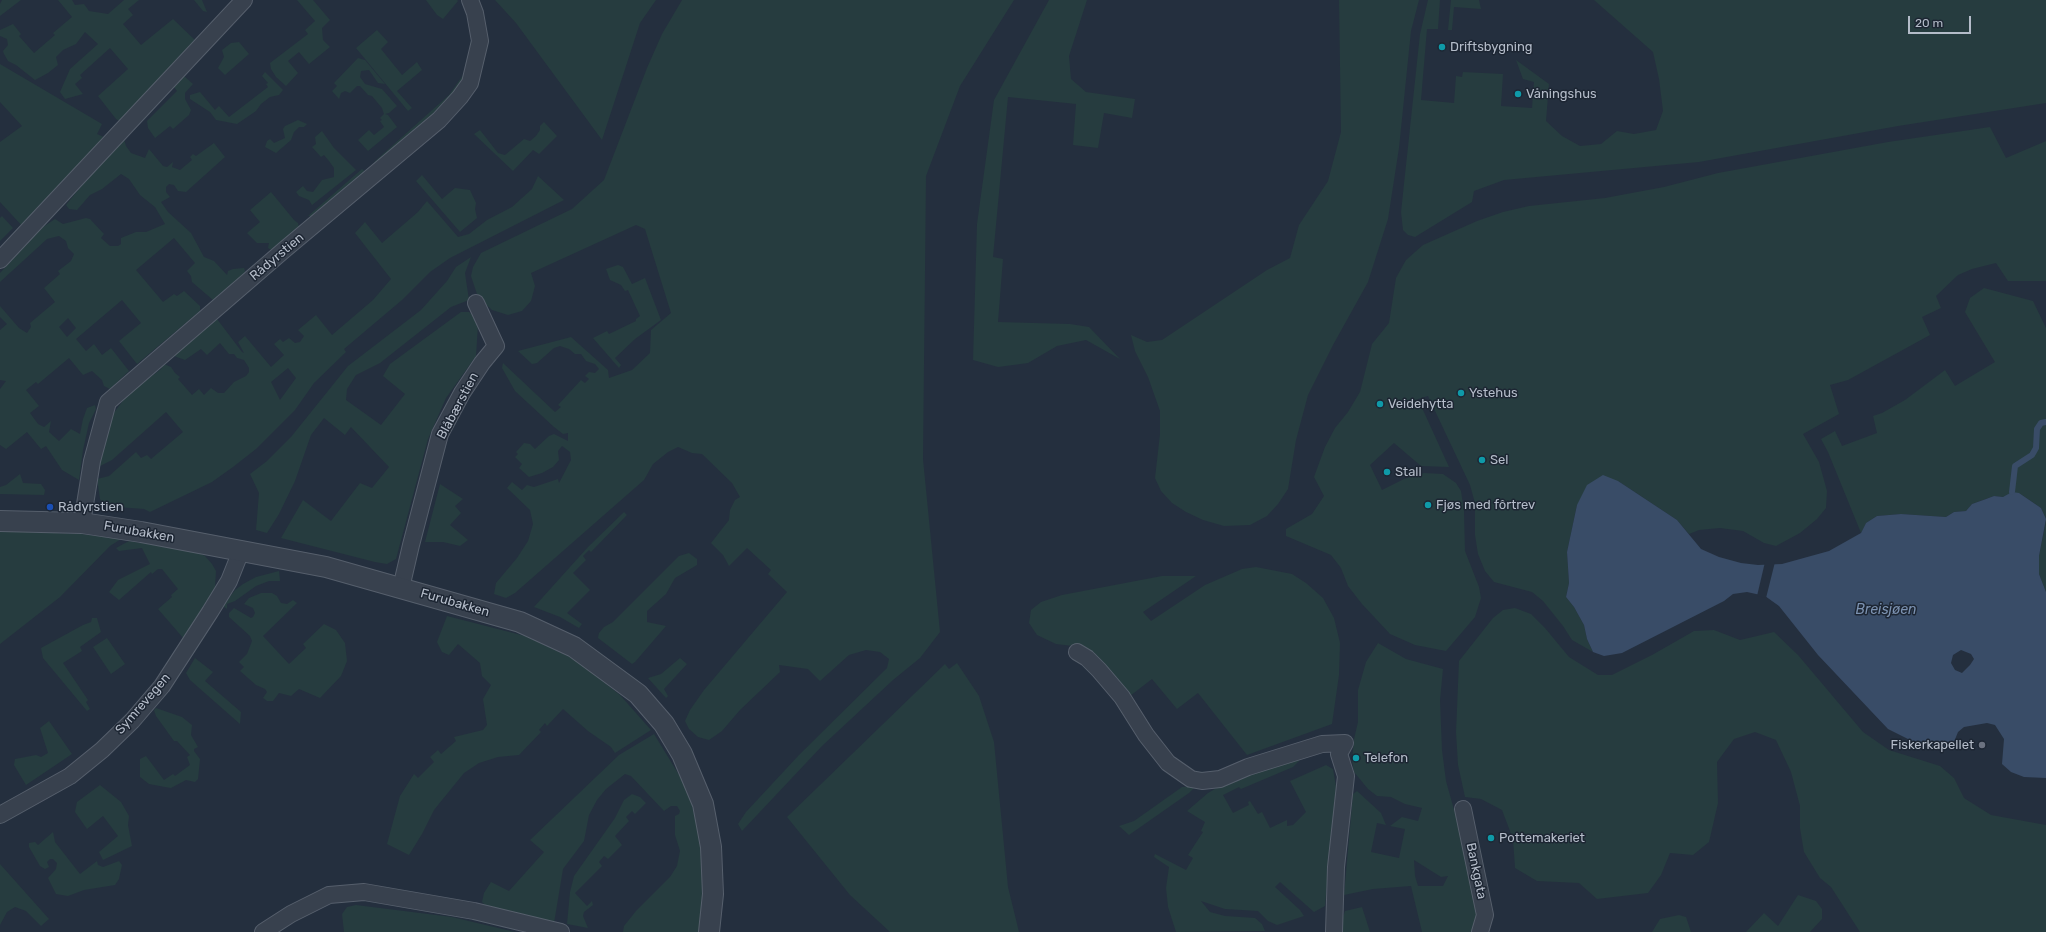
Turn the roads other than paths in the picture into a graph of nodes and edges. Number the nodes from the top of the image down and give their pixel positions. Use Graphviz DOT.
graph roads {
  1 [pos="244,0"];
  2 [pos="470,0"];
  3 [pos="0,260"];
  4 [pos="476,303"];
  5 [pos="0,521"];
  6 [pos="82,523"];
  7 [pos="241,551"];
  8 [pos="401,588"];
  9 [pos="1077,652"];
  10 [pos="1463,809"];
  11 [pos="0,815"];
  12 [pos="263,932"];
  13 [pos="561,932"];
  14 [pos="709,932"];
  15 [pos="1334,932"];
  16 [pos="1480,932"];
  1 -- 3 [label="street"];
  2 -- 6 [label="street, Rådyrstien"];
  4 -- 8 [label="street, Blåbærstien"];
  5 -- 6 [label="street, Furubakken"];
  6 -- 7 [label="street, Furubakken"];
  7 -- 8 [label="street, Furubakken"];
  7 -- 11 [label="street, Symrevegen"];
  8 -- 14 [label="street, Furubakken"];
  9 -- 15 [label="street"];
  10 -- 16 [label="street, Bankgata"];
  12 -- 13 [label="street"];
}
